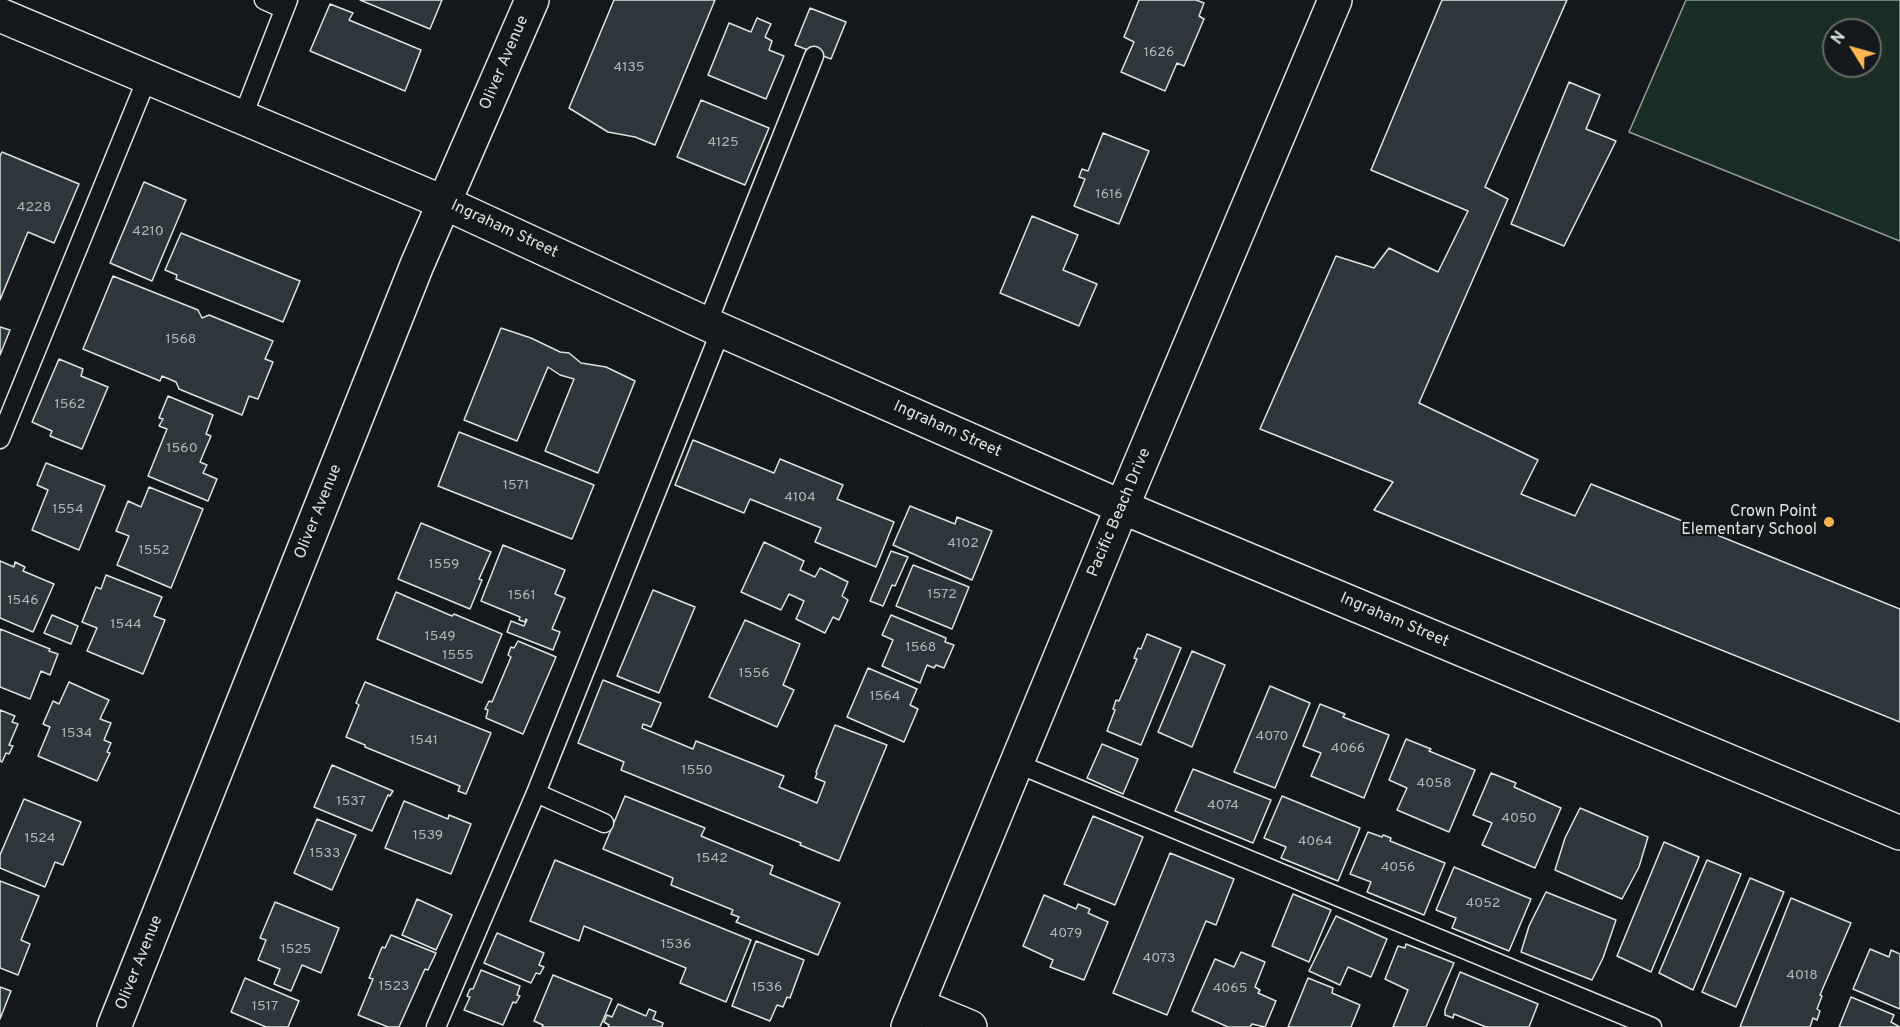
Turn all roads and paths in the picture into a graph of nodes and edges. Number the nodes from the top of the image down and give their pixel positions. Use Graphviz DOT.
graph roads {
  1 [pos="264,0"];
  2 [pos="532,0"];
  3 [pos="1335,0"];
  4 [pos="286,4"];
  5 [pos="0,15"];
  6 [pos="814,56"];
  7 [pos="148,76"];
  8 [pos="243,117"];
  9 [pos="445,203"];
  10 [pos="714,327"];
  11 [pos="0,439"];
  12 [pos="1122,507"];
  13 [pos="1018,764"];
  14 [pos="536,793"];
  15 [pos="604,823"];
  16 [pos="1900,833"];
  17 [pos="913,1016"];
  18 [pos="114,1027"];
  19 [pos="436,1027"];
  20 [pos="970,1027"];
  21 [pos="1652,1027"];
  1 -- 4 [label="lane"];
  2 -- 9 [label="street, Oliver Avenue"];
  3 -- 12 [label="street, Pacific Beach Drive"];
  4 -- 8 [label="lane"];
  5 -- 7 [label="street, Ingraham Street"];
  6 -- 10 [label="lane"];
  7 -- 8 [label="street, Ingraham Street"];
  7 -- 11 [label="lane"];
  8 -- 9 [label="street, Ingraham Street"];
  9 -- 10 [label="street, Ingraham Street"];
  9 -- 18 [label="street, Oliver Avenue"];
  10 -- 12 [label="street, Ingraham Street"];
  10 -- 14 [label="lane"];
  12 -- 13 [label="street, Pacific Beach Drive"];
  12 -- 16 [label="street, Ingraham Street"];
  13 -- 17 [label="street, Pacific Beach Drive"];
  13 -- 21 [label="lane"];
  14 -- 15 [label="lane"];
  14 -- 19 [label="lane"];
  17 -- 20 [label="street"];
}
